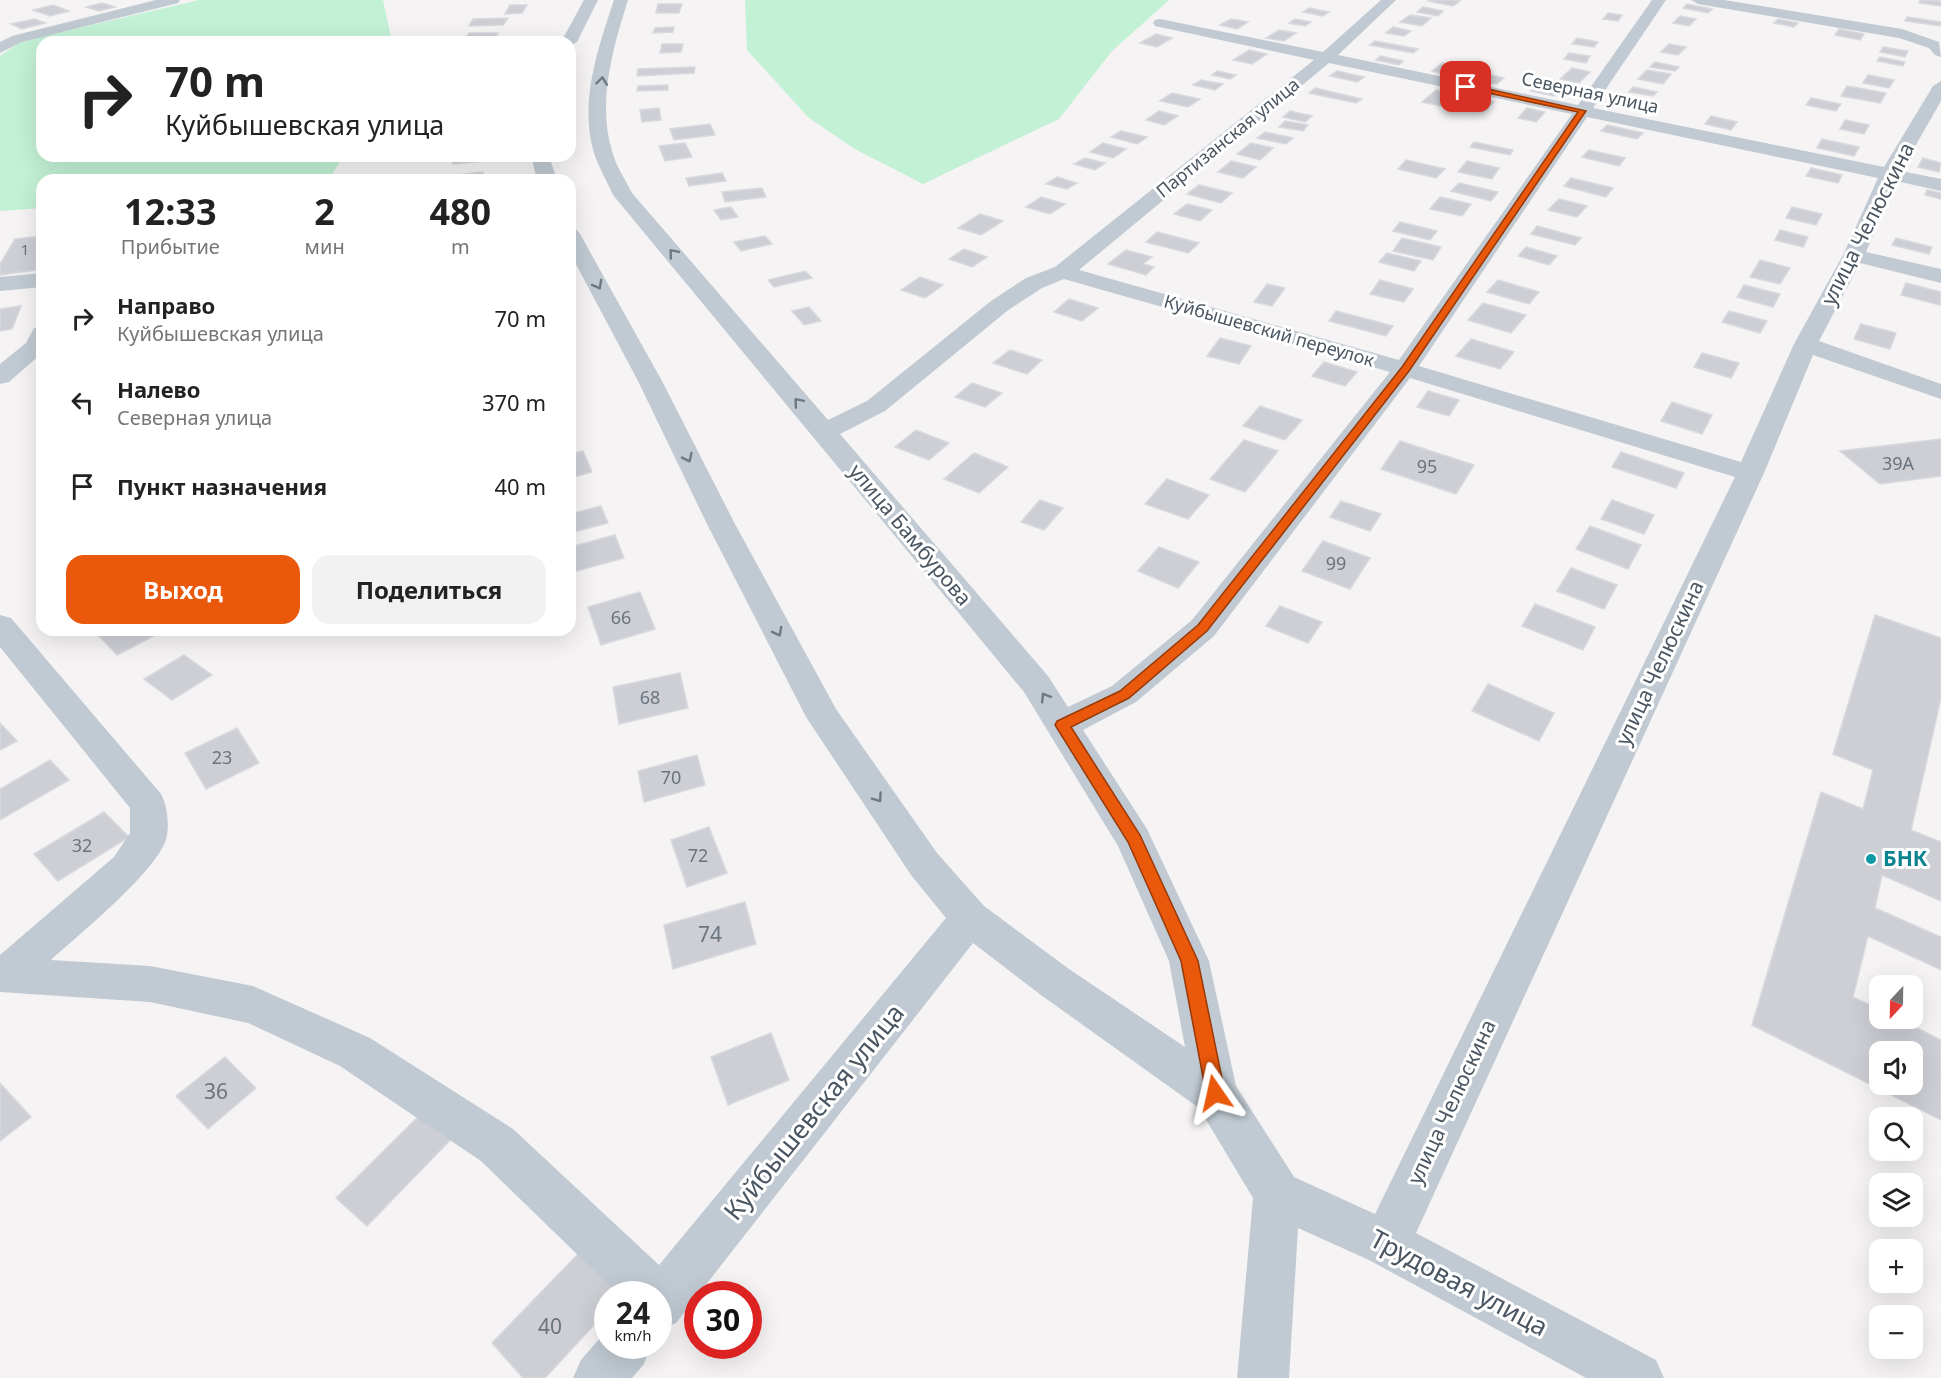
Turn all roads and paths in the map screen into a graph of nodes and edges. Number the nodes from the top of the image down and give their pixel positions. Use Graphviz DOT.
graph roads {
  1 [pos="172,0"];
  2 [pos="591,0"];
  3 [pos="621,0"];
  4 [pos="1389,0"];
  5 [pos="1659,0"];
  6 [pos="1698,0"];
  7 [pos="1160,23"];
  8 [pos="572,36"];
  9 [pos="0,48"];
  10 [pos="1938,49"];
  11 [pos="1328,57"];
  12 [pos="1941,86"];
  13 [pos="1582,111"];
  14 [pos="1889,175"];
  15 [pos="1941,185"];
  16 [pos="576,245"];
  17 [pos="1854,255"];
  18 [pos="1063,272"];
  19 [pos="1941,276"];
  20 [pos="36,281"];
  21 [pos="0,284"];
  22 [pos="1806,344"];
  23 [pos="36,346"];
  24 [pos="1405,369"];
  25 [pos="0,377"];
  26 [pos="1941,392"];
  27 [pos="824,432"];
  28 [pos="1750,472"];
  29 [pos="0,626"];
  30 [pos="1062,725"];
  31 [pos="970,918"];
  32 [pos="2,977"];
  33 [pos="1215,1093"];
  34 [pos="1277,1194"];
  35 [pos="1386,1243"];
  36 [pos="638,1281"];
  37 [pos="672,1283"];
  38 [pos="615,1359"];
  39 [pos="599,1378"];
  40 [pos="1263,1378"];
  41 [pos="1638,1378"];
  1 -- 9 [label="street"];
  2 -- 8 [label="street"];
  27 -- 3 [label="street, улица Бамбурова, one-way"];
  4 -- 11 [label="street, Партизанская улица"];
  5 -- 13 [label="street"];
  6 -- 10 [label="street"];
  7 -- 11 [label="street, Северная улица"];
  11 -- 13 [label="street, Северная улица"];
  11 -- 18 [label="street, Партизанская улица"];
  12 -- 14 [label="street, улица Челюскина"];
  13 -- 14 [label="street, Северная улица"];
  13 -- 24 [label="street"];
  14 -- 15 [label="street, Северная улица"];
  14 -- 17 [label="street, улица Челюскина"];
  16 -- 31 [label="street, one-way"];
  17 -- 19 [label="street"];
  17 -- 22 [label="street, улица Челюскина"];
  18 -- 24 [label="street, Куйбышевский переулок"];
  18 -- 27 [label="street, Партизанская улица"];
  20 -- 21 [label="street"];
  22 -- 26 [label="street"];
  22 -- 28 [label="street, улица Челюскина"];
  23 -- 25 [label="street"];
  24 -- 28 [label="street, Куйбышевский переулок"];
  24 -- 30 [label="street"];
  30 -- 27 [label="street, улица Бамбурова, one-way"];
  28 -- 35 [label="street, улица Челюскина"];
  29 -- 32 [label="street"];
  30 -- 33 [label="street, улица Бамбурова"];
  31 -- 33 [label="street"];
  31 -- 37 [label="street, Куйбышевская улица"];
  32 -- 36 [label="street"];
  33 -- 34 [label="street"];
  34 -- 35 [label="street, Трудовая улица"];
  34 -- 40 [label="street"];
  35 -- 41 [label="street, Трудовая улица"];
  38 -- 39 [label="street"];
}
